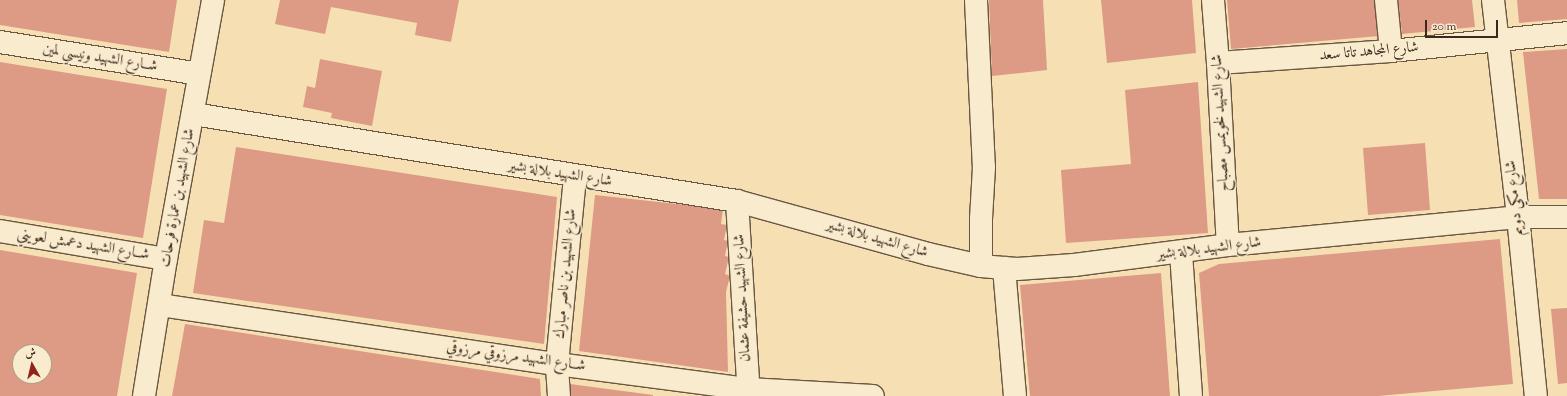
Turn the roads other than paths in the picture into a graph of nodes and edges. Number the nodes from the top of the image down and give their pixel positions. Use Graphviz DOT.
graph roads {
  1 [pos="213,0"];
  2 [pos="976,0"];
  3 [pos="1213,0"];
  4 [pos="1386,0"];
  5 [pos="1493,0"];
  6 [pos="1567,33"];
  7 [pos="1497,40"];
  8 [pos="0,42"];
  9 [pos="1391,51"];
  10 [pos="1218,63"];
  11 [pos="199,74"];
  12 [pos="193,114"];
  13 [pos="575,176"];
  14 [pos="737,201"];
  15 [pos="1518,217"];
  16 [pos="1567,217"];
  17 [pos="0,231"];
  18 [pos="1228,245"];
  19 [pos="1181,253"];
  20 [pos="166,259"];
  21 [pos="981,266"];
  22 [pos="1004,268"];
  23 [pos="160,305"];
  24 [pos="557,364"];
  25 [pos="749,393"];
  26 [pos="144,396"];
  27 [pos="559,396"];
  28 [pos="873,396"];
  29 [pos="1015,396"];
  30 [pos="1191,396"];
  31 [pos="1536,396"];
  1 -- 11 [label="street, شارع الشهيد بن عمارة فرحات"];
  2 -- 21 [label="street"];
  3 -- 10 [label="street, شارع الشهيد لخويمس مصباح"];
  4 -- 9 [label="street"];
  5 -- 7 [label="street, شارع مكي دويم"];
  6 -- 7 [label="street, شارع المجاهد تاتا سعد"];
  7 -- 9 [label="street, شارع المجاهد تاتا سعد"];
  7 -- 15 [label="street, شارع مكي دويم"];
  8 -- 11 [label="street, شــارع الشهيد ونيسي لمين"];
  9 -- 10 [label="street, شارع المجاهد تاتا سعد"];
  10 -- 18 [label="street, شارع الشهيد لخويمس مصباح"];
  11 -- 12 [label="street, شارع الشهيد بن عمارة فرحات"];
  12 -- 13 [label="street, شارع الشهيد بلالة بشير"];
  12 -- 20 [label="street, شارع الشهيد بن عمارة فرحات"];
  13 -- 14 [label="street, شارع الشهيد بلالة بشير"];
  13 -- 24 [label="street, شارع الشهيد بن ناصر مبارك"];
  14 -- 21 [label="street, شارع الشهيد بلالة بشير"];
  14 -- 25 [label="street, شارع الشهيد حشيفة عثمان"];
  15 -- 16 [label="street, شارع الشهيد بلالة بشير"];
  15 -- 18 [label="street, شارع الشهيد بلالة بشير"];
  15 -- 31 [label="street, شارع مكي دويم"];
  17 -- 20 [label="street, شــارع الشهيد دعمش لعويني"];
  18 -- 19 [label="street, شارع الشهيد بلالة بشير"];
  19 -- 22 [label="street, شارع الشهيد بلالة بشير"];
  19 -- 30 [label="street"];
  20 -- 23 [label="street, شارع الشهيد بن عمارة فرحات"];
  21 -- 22 [label="street, شارع الشهيد بلالة بشير"];
  22 -- 29 [label="street"];
  23 -- 24 [label="street, شــارع الشهيد مرزوقي مرزوقي"];
  23 -- 26 [label="street, شارع الشهيد بن عمارة فرحات"];
  24 -- 25 [label="street, شــارع الشهيد مرزوقي مرزوقي"];
  24 -- 27 [label="street, شارع الشهيد بن ناصر مبارك"];
  25 -- 28 [label="street, شــارع الشهيد مرزوقي مرزوقي"];
}
